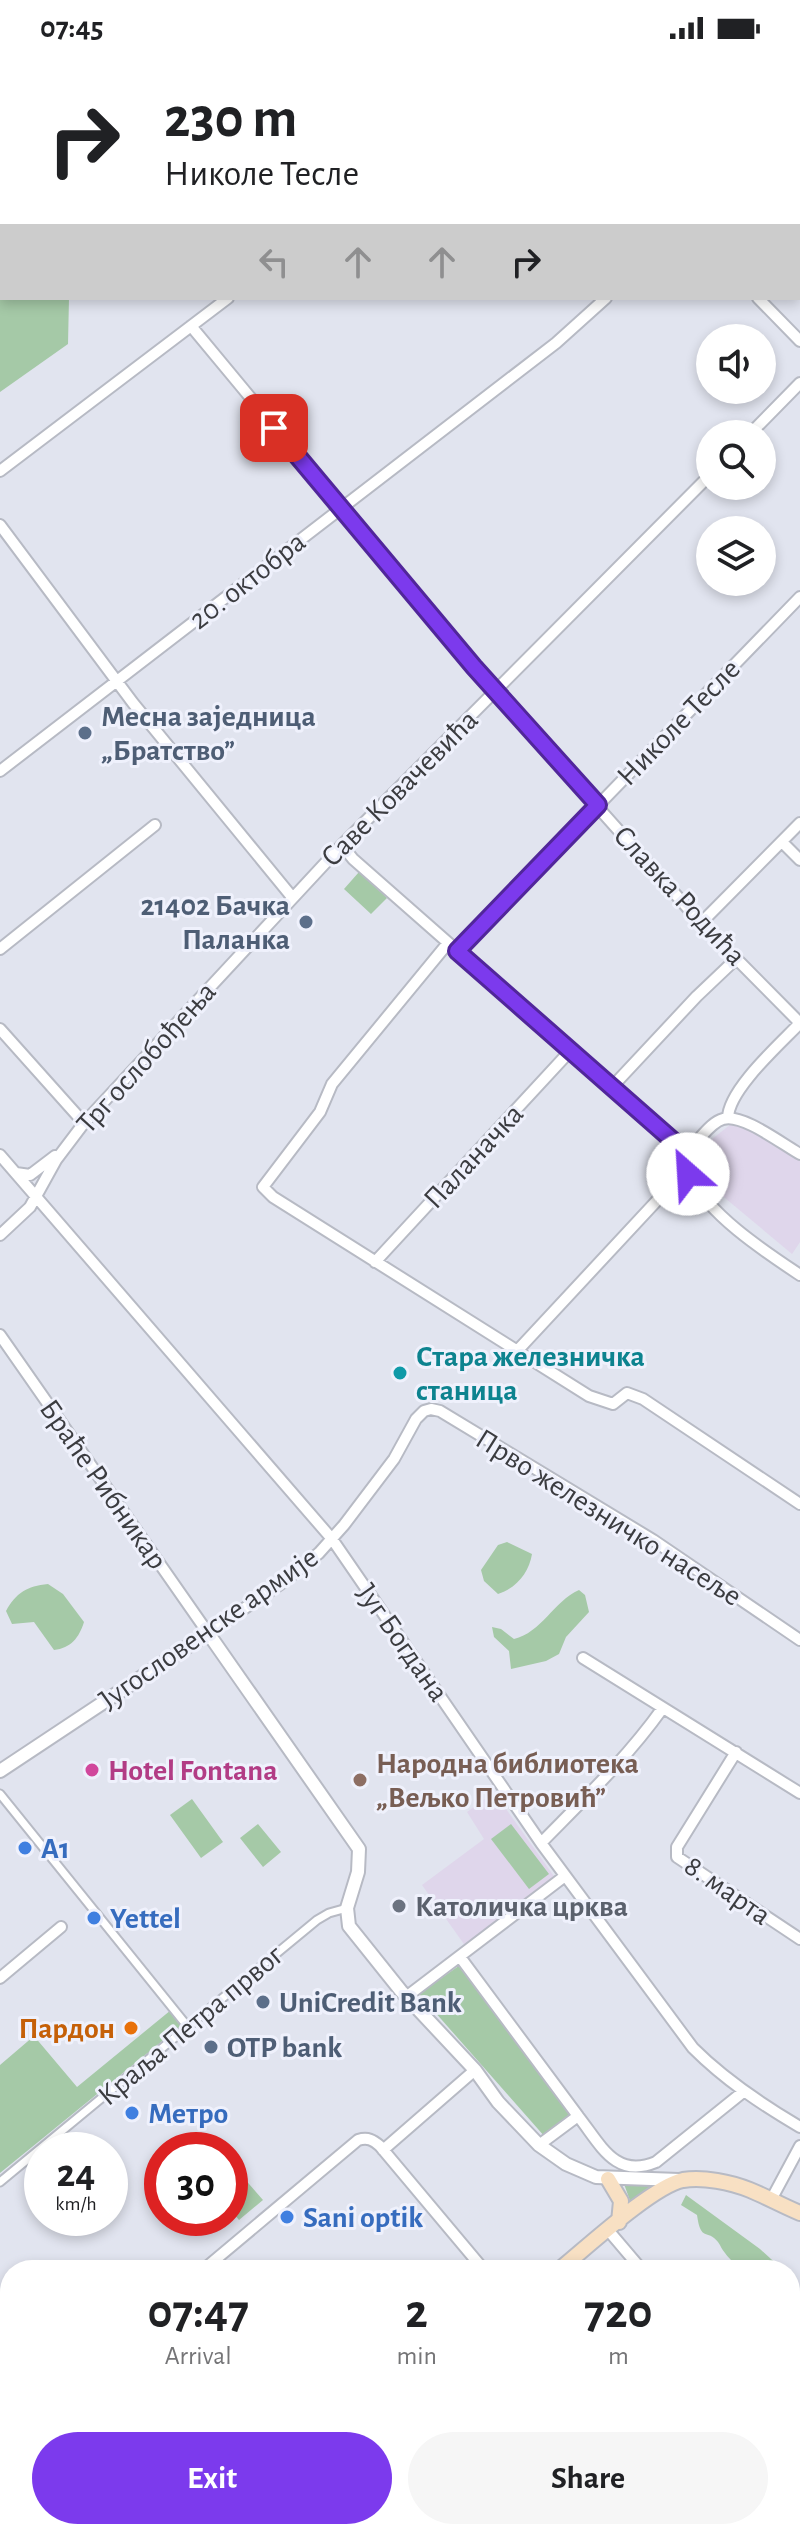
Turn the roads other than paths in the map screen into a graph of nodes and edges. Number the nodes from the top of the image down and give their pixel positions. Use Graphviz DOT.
graph roads {
  1 [pos="225,300"];
  2 [pos="604,300"];
  3 [pos="760,300"];
  4 [pos="191,326"];
  5 [pos="800,341"];
  6 [pos="800,383"];
  7 [pos="764,420"];
  8 [pos="0,471"];
  9 [pos="696,489"];
  10 [pos="341,509"];
  11 [pos="0,525"];
  12 [pos="800,597"];
  13 [pos="116,681"];
  14 [pos="495,691"];
  15 [pos="0,771"];
  16 [pos="598,805"];
  17 [pos="800,823"];
  18 [pos="155,825"];
  19 [pos="782,842"];
  20 [pos="342,845"];
  21 [pos="800,860"];
  22 [pos="292,897"];
  23 [pos="701,923"];
  24 [pos="452,947"];
  25 [pos="0,949"];
  26 [pos="737,958"];
  27 [pos="800,1023"];
  28 [pos="0,1029"];
  29 [pos="571,1050"];
  30 [pos="611,1088"];
  31 [pos="728,1118"];
  32 [pos="84,1123"];
  33 [pos="65,1147"];
  34 [pos="687,1153"];
  35 [pos="800,1154"];
  36 [pos="0,1155"];
  37 [pos="16,1173"];
  38 [pos="688,1174"];
  39 [pos="36,1196"];
  40 [pos="0,1235"];
  41 [pos="375,1262"];
  42 [pos="800,1275"];
  43 [pos="0,1335"];
  44 [pos="517,1351"];
  45 [pos="416,1419"];
  46 [pos="800,1504"];
  47 [pos="332,1539"];
  48 [pos="208,1633"];
  49 [pos="800,1640"];
  50 [pos="583,1658"];
  51 [pos="662,1709"];
  52 [pos="736,1752"];
  53 [pos="0,1771"];
  54 [pos="800,1793"];
  55 [pos="0,1794"];
  56 [pos="541,1843"];
  57 [pos="565,1876"];
  58 [pos="347,1908"];
  59 [pos="61,1927"];
  60 [pos="800,1939"];
  61 [pos="460,1957"];
  62 [pos="0,1978"];
  63 [pos="406,1997"];
  64 [pos="188,2027"];
  65 [pos="475,2070"];
  66 [pos="743,2092"];
  67 [pos="578,2116"];
  68 [pos="800,2127"];
  69 [pos="539,2145"];
  70 [pos="800,2146"];
  71 [pos="383,2150"];
  72 [pos="608,2179"];
  73 [pos="683,2180"];
  74 [pos="0,2182"];
  75 [pos="771,2200"];
  76 [pos="800,2213"];
  77 [pos="614,2226"];
  78 [pos="215,2260"];
  79 [pos="476,2260"];
  80 [pos="572,2260"];
  81 [pos="636,2260"];
  1 -- 4 [label="street"];
  2 -- 10 [label="street, 20. октобра"];
  3 -- 5 [label="street"];
  4 -- 8 [label="street"];
  4 -- 10 [label="street, Славка Родића"];
  6 -- 7 [label="street"];
  9 -- 14 [label="street, Саве Ковачевића"];
  10 -- 13 [label="street, 20. октобра"];
  10 -- 14 [label="street, Славка Родића"];
  11 -- 13 [label="street"];
  12 -- 16 [label="street, Николе Тесле"];
  13 -- 15 [label="street, 20. октобра"];
  13 -- 22 [label="street"];
  14 -- 16 [label="street, Славка Родића"];
  14 -- 20 [label="street, Саве Ковачевића"];
  16 -- 23 [label="street, Славка Родића"];
  16 -- 24 [label="street, Николе Тесле"];
  17 -- 19 [label="street"];
  18 -- 25 [label="street"];
  19 -- 21 [label="street"];
  19 -- 23 [label="street"];
  20 -- 22 [label="street, Саве Ковачевића"];
  20 -- 24 [label="street"];
  22 -- 32 [label="street, Трг ослобођења"];
  23 -- 26 [label="street, Славка Родића"];
  24 -- 29 [label="street"];
  24 -- 41 [label="street, Николе Тесле"];
  26 -- 27 [label="street, Славка Родића"];
  26 -- 30 [label="street"];
  27 -- 31 [label="street"];
  28 -- 32 [label="street"];
  29 -- 30 [label="street"];
  29 -- 41 [label="street, Паланачка"];
  30 -- 34 [label="street"];
  31 -- 34 [label="street"];
  31 -- 35 [label="street"];
  32 -- 33 [label="street, Трг ослобођења"];
  33 -- 37 [label="street, Трг ослобођења"];
  33 -- 39 [label="street, Трг ослобођења"];
  34 -- 38 [label="street"];
  36 -- 37 [label="street, Југ Богдана"];
  37 -- 39 [label="street, Југ Богдана"];
  38 -- 42 [label="street"];
  38 -- 44 [label="street"];
  39 -- 40 [label="street, Трг ослобођења"];
  39 -- 47 [label="street, Југ Богдана"];
  41 -- 44 [label="street"];
  43 -- 48 [label="street, Браће Рибникар"];
  44 -- 46 [label="street"];
  45 -- 47 [label="street, Југословенске армије"];
  45 -- 49 [label="street, Прво железничко насеље"];
  47 -- 48 [label="street, Југословенске армије"];
  47 -- 56 [label="street, Југ Богдана"];
  48 -- 53 [label="street, Југословенске армије"];
  48 -- 58 [label="street"];
  50 -- 51 [label="street"];
  51 -- 52 [label="street"];
  51 -- 56 [label="street"];
  52 -- 54 [label="street"];
  52 -- 60 [label="street, 8. марта"];
  55 -- 64 [label="street"];
  56 -- 57 [label="street, Југ Богдана"];
  57 -- 61 [label="street"];
  57 -- 66 [label="street, Југ Богдана"];
  58 -- 63 [label="street"];
  58 -- 64 [label="street, Краља Петра првог"];
  59 -- 62 [label="street"];
  61 -- 63 [label="street"];
  61 -- 67 [label="street"];
  63 -- 65 [label="street"];
  64 -- 74 [label="street, Краља Петра првог"];
  65 -- 69 [label="street"];
  65 -- 71 [label="street"];
  66 -- 67 [label="street"];
  66 -- 68 [label="street, Југ Богдана"];
  67 -- 69 [label="street"];
  69 -- 72 [label="street"];
  70 -- 75 [label="street"];
  71 -- 78 [label="street"];
  71 -- 79 [label="street"];
  72 -- 73 [label="street"];
  72 -- 77 [label="main road"];
  73 -- 75 [label="main road"];
  73 -- 77 [label="main road"];
  75 -- 76 [label="main road"];
  77 -- 80 [label="main road"];
  77 -- 81 [label="street"];
}
